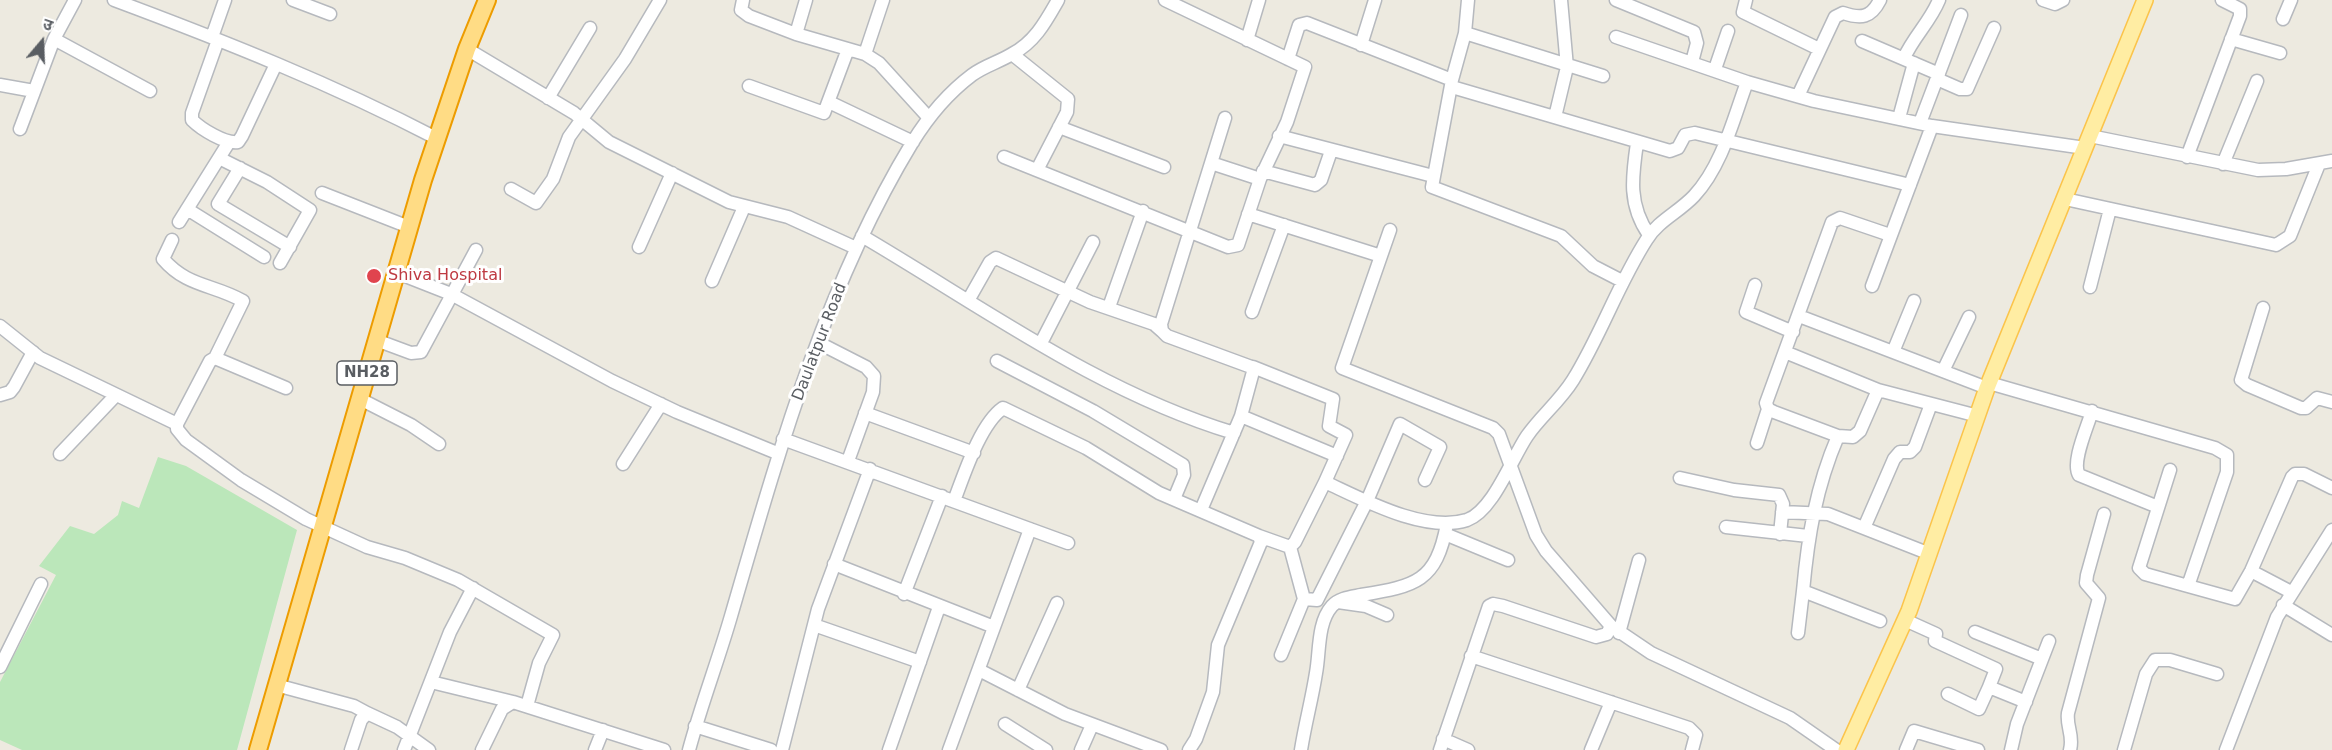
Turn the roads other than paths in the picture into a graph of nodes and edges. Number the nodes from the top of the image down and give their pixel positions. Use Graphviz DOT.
graph roads {
  1 [pos="75,0"];
  2 [pos="114,0"];
  3 [pos="225,0"];
  4 [pos="293,0"];
  5 [pos="487,0"];
  6 [pos="660,0"];
  7 [pos="743,0"];
  8 [pos="806,0"];
  9 [pos="883,0"];
  10 [pos="1058,0"];
  11 [pos="1165,0"];
  12 [pos="1259,0"];
  13 [pos="1375,0"];
  14 [pos="1468,0"];
  15 [pos="1561,0"];
  16 [pos="1746,0"];
  17 [pos="1880,0"];
  18 [pos="1939,0"];
  19 [pos="2043,0"];
  20 [pos="2063,0"];
  21 [pos="2145,0"];
  22 [pos="2223,0"];
  23 [pos="2291,0"];
  24 [pos="1625,2"];
  25 [pos="1193,6"];
  26 [pos="330,14"];
  27 [pos="1961,15"];
  28 [pos="2283,19"];
  29 [pos="590,28"];
  30 [pos="1994,28"];
  31 [pos="1728,31"];
  32 [pos="1465,33"];
  33 [pos="796,34"];
  34 [pos="1616,37"];
  35 [pos="215,38"];
  36 [pos="54,39"];
  37 [pos="2231,39"];
  38 [pos="1247,40"];
  39 [pos="1862,41"];
  40 [pos="1361,45"];
  41 [pos="467,49"];
  42 [pos="848,49"];
  43 [pos="1820,49"];
  44 [pos="2280,53"];
  45 [pos="865,54"];
  46 [pos="1012,54"];
  47 [pos="1288,59"];
  48 [pos="1909,60"];
  49 [pos="1692,62"];
  50 [pos="276,64"];
  51 [pos="1567,67"];
  52 [pos="1715,69"];
  53 [pos="1603,76"];
  54 [pos="1938,77"];
  55 [pos="2257,81"];
  56 [pos="1747,82"];
  57 [pos="1452,83"];
  58 [pos="0,85"];
  59 [pos="748,86"];
  60 [pos="34,91"];
  61 [pos="150,92"];
  62 [pos="1798,96"];
  63 [pos="549,98"];
  64 [pos="829,102"];
  65 [pos="1555,117"];
  66 [pos="582,118"];
  67 [pos="929,118"];
  68 [pos="1226,118"];
  69 [pos="1899,118"];
  70 [pos="1926,124"];
  71 [pos="1059,127"];
  72 [pos="20,129"];
  73 [pos="1279,136"];
  74 [pos="436,138"];
  75 [pos="1727,139"];
  76 [pos="229,142"];
  77 [pos="913,142"];
  78 [pos="2087,142"];
  79 [pos="1637,143"];
  80 [pos="1331,151"];
  81 [pos="1004,157"];
  82 [pos="2187,157"];
  83 [pos="219,158"];
  84 [pos="2332,161"];
  85 [pos="1211,163"];
  86 [pos="2223,164"];
  87 [pos="2319,164"];
  88 [pos="1164,167"];
  89 [pos="240,168"];
  90 [pos="1037,170"];
  91 [pos="672,173"];
  92 [pos="1261,175"];
  93 [pos="1432,177"];
  94 [pos="1910,185"];
  95 [pos="511,189"];
  96 [pos="322,193"];
  97 [pos="2064,199"];
  98 [pos="744,207"];
  99 [pos="188,209"];
  100 [pos="2110,209"];
  101 [pos="1143,211"];
  102 [pos="1248,214"];
  103 [pos="179,222"];
  104 [pos="1284,225"];
  105 [pos="409,227"];
  106 [pos="1390,230"];
  107 [pos="1190,231"];
  108 [pos="1649,235"];
  109 [pos="1890,235"];
  110 [pos="862,236"];
  111 [pos="172,240"];
  112 [pos="1093,242"];
  113 [pos="290,246"];
  114 [pos="639,247"];
  115 [pos="856,248"];
  116 [pos="476,250"];
  117 [pos="1381,256"];
  118 [pos="264,257"];
  119 [pos="280,263"];
  120 [pos="395,272"];
  121 [pos="712,281"];
  122 [pos="1622,281"];
  123 [pos="1755,285"];
  124 [pos="1872,286"];
  125 [pos="2090,287"];
  126 [pos="1068,290"];
  127 [pos="451,294"];
  128 [pos="969,300"];
  129 [pos="1914,301"];
  130 [pos="1109,307"];
  131 [pos="2263,308"];
  132 [pos="1252,312"];
  133 [pos="1799,316"];
  134 [pos="1969,318"];
  135 [pos="0,326"];
  136 [pos="1162,331"];
  137 [pos="1792,332"];
  138 [pos="376,340"];
  139 [pos="819,343"];
  140 [pos="1041,343"];
  141 [pos="33,352"];
  142 [pos="1785,352"];
  143 [pos="1893,352"];
  144 [pos="215,358"];
  145 [pos="998,361"];
  146 [pos="1253,367"];
  147 [pos="1942,371"];
  148 [pos="1988,385"];
  149 [pos="286,388"];
  150 [pos="1878,390"];
  151 [pos="0,395"];
  152 [pos="116,395"];
  153 [pos="360,399"];
  154 [pos="2332,402"];
  155 [pos="661,404"];
  156 [pos="1931,404"];
  157 [pos="1768,409"];
  158 [pos="2092,411"];
  159 [pos="865,413"];
  160 [pos="1241,416"];
  161 [pos="1977,416"];
  162 [pos="177,424"];
  163 [pos="1234,433"];
  164 [pos="1838,436"];
  165 [pos="783,439"];
  166 [pos="1757,443"];
  167 [pos="439,444"];
  168 [pos="777,453"];
  169 [pos="974,453"];
  170 [pos="60,454"];
  171 [pos="1337,456"];
  172 [pos="848,461"];
  173 [pos="623,464"];
  174 [pos="1510,466"];
  175 [pos="870,469"];
  176 [pos="2170,470"];
  177 [pos="1680,478"];
  178 [pos="1425,480"];
  179 [pos="1325,483"];
  180 [pos="2332,488"];
  181 [pos="948,499"];
  182 [pos="1174,499"];
  183 [pos="1367,501"];
  184 [pos="2158,507"];
  185 [pos="1201,510"];
  186 [pos="1782,512"];
  187 [pos="1812,513"];
  188 [pos="2104,514"];
  189 [pos="322,525"];
  190 [pos="1726,527"];
  191 [pos="1864,528"];
  192 [pos="1030,529"];
  193 [pos="1446,529"];
  194 [pos="2332,530"];
  195 [pos="1780,534"];
  196 [pos="1259,536"];
  197 [pos="1808,536"];
  198 [pos="1068,543"];
  199 [pos="1290,548"];
  200 [pos="1930,554"];
  201 [pos="1508,560"];
  202 [pos="1639,560"];
  203 [pos="834,564"];
  204 [pos="2251,571"];
  205 [pos="42,584"];
  206 [pos="2188,586"];
  207 [pos="473,588"];
  208 [pos="1803,591"];
  209 [pos="2291,592"];
  210 [pos="904,594"];
  211 [pos="1304,599"];
  212 [pos="1337,602"];
  213 [pos="1057,603"];
  214 [pos="2283,605"];
  215 [pos="939,607"];
  216 [pos="1387,615"];
  217 [pos="1905,620"];
  218 [pos="1880,621"];
  219 [pos="814,625"];
  220 [pos="994,627"];
  221 [pos="1615,629"];
  222 [pos="1975,632"];
  223 [pos="1798,633"];
  224 [pos="2332,635"];
  225 [pos="2049,641"];
  226 [pos="1281,655"];
  227 [pos="1471,656"];
  228 [pos="2042,659"];
  229 [pos="920,662"];
  230 [pos="0,667"];
  231 [pos="979,670"];
  232 [pos="2217,674"];
  233 [pos="430,682"];
  234 [pos="276,685"];
  235 [pos="1989,687"];
  236 [pos="1018,690"];
  237 [pos="1948,694"];
  238 [pos="513,702"];
  239 [pos="1611,702"];
  240 [pos="2026,702"];
  241 [pos="527,706"];
  242 [pos="367,713"];
  243 [pos="1005,724"];
  244 [pos="1092,725"];
  245 [pos="695,726"];
  246 [pos="603,730"];
  247 [pos="410,737"];
  248 [pos="1442,745"];
  249 [pos="764,749"];
  250 [pos="258,750"];
  251 [pos="351,750"];
  252 [pos="404,750"];
  253 [pos="429,750"];
  254 [pos="482,750"];
  255 [pos="595,750"];
  256 [pos="663,750"];
  257 [pos="689,750"];
  258 [pos="782,750"];
  259 [pos="889,750"];
  260 [pos="949,750"];
  261 [pos="1047,750"];
  262 [pos="1081,750"];
  263 [pos="1161,750"];
  264 [pos="1189,750"];
  265 [pos="1300,750"];
  266 [pos="1468,750"];
  267 [pos="1591,750"];
  268 [pos="1692,750"];
  269 [pos="1836,750"];
  270 [pos="1846,750"];
  271 [pos="1906,750"];
  272 [pos="1978,750"];
  273 [pos="2011,750"];
  274 [pos="2070,750"];
  275 [pos="2124,750"];
  276 [pos="2226,750"];
  1 -- 36 [label="street"];
  2 -- 35 [label="street"];
  3 -- 35 [label="street"];
  4 -- 26 [label="street"];
  5 -- 41 [label="highway, NH28"];
  6 -- 66 [label="street"];
  7 -- 33 [label="street"];
  8 -- 33 [label="street"];
  9 -- 45 [label="street"];
  10 -- 46 [label="street, Daulatpur Road"];
  11 -- 25 [label="street"];
  12 -- 38 [label="street"];
  13 -- 40 [label="street"];
  14 -- 32 [label="street"];
  15 -- 51 [label="street"];
  16 -- 43 [label="street"];
  17 -- 43 [label="street"];
  18 -- 48 [label="street"];
  19 -- 20 [label="street"];
  21 -- 78 [label="main road"];
  22 -- 37 [label="street"];
  23 -- 28 [label="street"];
  24 -- 49 [label="street"];
  25 -- 38 [label="street"];
  27 -- 54 [label="street"];
  29 -- 63 [label="street"];
  30 -- 54 [label="street"];
  31 -- 52 [label="street"];
  32 -- 51 [label="street"];
  32 -- 57 [label="street"];
  33 -- 42 [label="street"];
  34 -- 49 [label="street"];
  35 -- 50 [label="street"];
  35 -- 76 [label="street"];
  36 -- 60 [label="street"];
  36 -- 61 [label="street"];
  37 -- 44 [label="street"];
  37 -- 82 [label="street"];
  38 -- 47 [label="street"];
  39 -- 48 [label="street"];
  40 -- 47 [label="street"];
  40 -- 57 [label="street"];
  41 -- 63 [label="street"];
  41 -- 74 [label="highway, NH28"];
  42 -- 45 [label="street"];
  42 -- 64 [label="street"];
  43 -- 62 [label="street"];
  45 -- 67 [label="street"];
  46 -- 67 [label="street, Daulatpur Road"];
  46 -- 71 [label="street"];
  47 -- 73 [label="street"];
  48 -- 54 [label="street"];
  48 -- 69 [label="street"];
  49 -- 52 [label="street"];
  50 -- 74 [label="street"];
  50 -- 76 [label="street"];
  51 -- 53 [label="street"];
  51 -- 65 [label="street"];
  52 -- 56 [label="street"];
  54 -- 70 [label="street"];
  55 -- 86 [label="street"];
  56 -- 62 [label="street"];
  56 -- 75 [label="street"];
  57 -- 65 [label="street"];
  57 -- 93 [label="street"];
  58 -- 60 [label="street"];
  59 -- 64 [label="street"];
  60 -- 72 [label="street"];
  62 -- 69 [label="street"];
  63 -- 66 [label="street"];
  64 -- 77 [label="street"];
  65 -- 79 [label="street"];
  66 -- 91 [label="street"];
  66 -- 95 [label="street"];
  67 -- 77 [label="street, Daulatpur Road"];
  68 -- 85 [label="street"];
  69 -- 70 [label="street"];
  70 -- 78 [label="street"];
  70 -- 94 [label="street"];
  71 -- 88 [label="street"];
  71 -- 90 [label="street"];
  73 -- 80 [label="street"];
  73 -- 92 [label="street"];
  74 -- 105 [label="highway, NH28"];
  75 -- 79 [label="street"];
  75 -- 94 [label="street"];
  75 -- 108 [label="street"];
  76 -- 83 [label="street"];
  77 -- 110 [label="street, Daulatpur Road"];
  78 -- 82 [label="street"];
  78 -- 97 [label="main road"];
  79 -- 108 [label="street"];
  80 -- 92 [label="street"];
  80 -- 93 [label="street"];
  81 -- 90 [label="street"];
  82 -- 86 [label="street"];
  83 -- 89 [label="street"];
  83 -- 99 [label="street"];
  84 -- 87 [label="street"];
  85 -- 92 [label="street"];
  85 -- 107 [label="street"];
  86 -- 87 [label="street"];
  87 -- 100 [label="street"];
  89 -- 113 [label="street"];
  89 -- 113 [label="street"];
  90 -- 101 [label="street"];
  91 -- 98 [label="street"];
  91 -- 114 [label="street"];
  92 -- 102 [label="street"];
  93 -- 122 [label="street"];
  94 -- 109 [label="street"];
  96 -- 105 [label="street"];
  97 -- 100 [label="street"];
  97 -- 148 [label="main road"];
  98 -- 115 [label="street"];
  98 -- 121 [label="street"];
  99 -- 103 [label="street"];
  99 -- 118 [label="street"];
  100 -- 125 [label="street"];
  101 -- 107 [label="street"];
  101 -- 130 [label="street"];
  102 -- 104 [label="street"];
  102 -- 107 [label="street"];
  104 -- 117 [label="street"];
  104 -- 132 [label="street"];
  105 -- 120 [label="highway, NH28"];
  106 -- 117 [label="street"];
  107 -- 136 [label="street"];
  108 -- 122 [label="street"];
  109 -- 124 [label="street"];
  109 -- 133 [label="street"];
  110 -- 115 [label="street, Daulatpur Road"];
  110 -- 128 [label="street"];
  111 -- 144 [label="street"];
  112 -- 126 [label="street"];
  113 -- 119 [label="street"];
  115 -- 139 [label="street, Daulatpur Road"];
  116 -- 127 [label="street"];
  117 -- 174 [label="street"];
  120 -- 127 [label="street"];
  120 -- 138 [label="highway, NH28"];
  122 -- 174 [label="street"];
  123 -- 137 [label="street"];
  126 -- 128 [label="street"];
  126 -- 130 [label="street"];
  126 -- 140 [label="street"];
  127 -- 138 [label="street"];
  127 -- 155 [label="street"];
  128 -- 140 [label="street"];
  129 -- 143 [label="street"];
  130 -- 136 [label="street"];
  131 -- 154 [label="street"];
  133 -- 137 [label="street"];
  133 -- 143 [label="street"];
  134 -- 147 [label="street"];
  135 -- 141 [label="street"];
  136 -- 146 [label="street"];
  137 -- 142 [label="street"];
  138 -- 153 [label="highway, NH28"];
  139 -- 159 [label="street"];
  139 -- 165 [label="street, Daulatpur Road"];
  140 -- 163 [label="street"];
  141 -- 151 [label="street"];
  141 -- 152 [label="street"];
  142 -- 150 [label="street"];
  142 -- 157 [label="street"];
  143 -- 147 [label="street"];
  144 -- 149 [label="street"];
  144 -- 162 [label="street"];
  145 -- 182 [label="street"];
  146 -- 160 [label="street"];
  146 -- 171 [label="street"];
  147 -- 148 [label="street"];
  148 -- 158 [label="street"];
  148 -- 161 [label="main road"];
  150 -- 156 [label="street"];
  150 -- 164 [label="street"];
  152 -- 162 [label="street"];
  152 -- 170 [label="street"];
  153 -- 167 [label="street"];
  153 -- 189 [label="highway, NH28"];
  155 -- 168 [label="street"];
  155 -- 173 [label="street"];
  156 -- 161 [label="street"];
  156 -- 191 [label="street"];
  157 -- 164 [label="street"];
  157 -- 166 [label="street"];
  158 -- 184 [label="street"];
  158 -- 206 [label="street"];
  159 -- 169 [label="street"];
  159 -- 172 [label="street"];
  160 -- 163 [label="street"];
  160 -- 171 [label="street"];
  161 -- 200 [label="main road"];
  162 -- 189 [label="street"];
  163 -- 185 [label="street"];
  164 -- 187 [label="street"];
  165 -- 168 [label="street, Daulatpur Road"];
  165 -- 172 [label="street"];
  168 -- 245 [label="street, Daulatpur Road"];
  169 -- 181 [label="street"];
  169 -- 182 [label="street"];
  171 -- 179 [label="street"];
  172 -- 175 [label="street"];
  174 -- 193 [label="street"];
  174 -- 221 [label="street"];
  175 -- 181 [label="street"];
  175 -- 203 [label="street"];
  176 -- 184 [label="street"];
  177 -- 186 [label="street"];
  178 -- 183 [label="street"];
  179 -- 183 [label="street"];
  179 -- 199 [label="street"];
  180 -- 204 [label="street"];
  181 -- 192 [label="street"];
  181 -- 210 [label="street"];
  182 -- 185 [label="street"];
  183 -- 193 [label="street"];
  183 -- 211 [label="street"];
  184 -- 206 [label="street"];
  185 -- 196 [label="street"];
  186 -- 187 [label="street"];
  186 -- 195 [label="street"];
  187 -- 191 [label="street"];
  187 -- 197 [label="street"];
  188 -- 274 [label="street"];
  189 -- 207 [label="street"];
  189 -- 234 [label="highway, NH28"];
  190 -- 195 [label="street"];
  191 -- 200 [label="street"];
  192 -- 198 [label="street"];
  192 -- 220 [label="street"];
  193 -- 201 [label="street"];
  193 -- 212 [label="street"];
  194 -- 209 [label="street"];
  195 -- 197 [label="street"];
  196 -- 199 [label="street"];
  196 -- 264 [label="street"];
  197 -- 208 [label="street"];
  199 -- 211 [label="street"];
  200 -- 217 [label="main road"];
  202 -- 221 [label="street"];
  203 -- 210 [label="street"];
  203 -- 219 [label="street"];
  204 -- 206 [label="street"];
  204 -- 209 [label="street"];
  205 -- 230 [label="street"];
  207 -- 233 [label="street"];
  207 -- 241 [label="street"];
  208 -- 218 [label="street"];
  208 -- 223 [label="street"];
  209 -- 214 [label="street"];
  210 -- 215 [label="street"];
  211 -- 226 [label="street"];
  212 -- 216 [label="street"];
  212 -- 265 [label="street"];
  213 -- 236 [label="street"];
  214 -- 224 [label="street"];
  214 -- 276 [label="street"];
  215 -- 220 [label="street"];
  215 -- 229 [label="street"];
  217 -- 235 [label="street"];
  217 -- 270 [label="main road"];
  219 -- 229 [label="street"];
  219 -- 258 [label="street"];
  220 -- 231 [label="street"];
  221 -- 227 [label="street"];
  221 -- 269 [label="street"];
  222 -- 228 [label="street"];
  225 -- 228 [label="street"];
  227 -- 239 [label="street"];
  227 -- 248 [label="street"];
  228 -- 240 [label="street"];
  229 -- 259 [label="street"];
  231 -- 236 [label="street"];
  231 -- 260 [label="street"];
  232 -- 275 [label="street"];
  233 -- 238 [label="street"];
  233 -- 247 [label="street"];
  234 -- 242 [label="street"];
  234 -- 250 [label="highway, NH28"];
  235 -- 237 [label="street"];
  235 -- 240 [label="street"];
  236 -- 244 [label="street"];
  238 -- 241 [label="street"];
  238 -- 254 [label="street"];
  239 -- 267 [label="street"];
  239 -- 268 [label="street"];
  240 -- 273 [label="street"];
  241 -- 246 [label="street"];
  242 -- 247 [label="street"];
  242 -- 251 [label="street"];
  243 -- 261 [label="street"];
  244 -- 262 [label="street"];
  244 -- 263 [label="street"];
  245 -- 249 [label="street"];
  245 -- 257 [label="street, Daulatpur Road"];
  246 -- 255 [label="street"];
  246 -- 256 [label="street"];
  247 -- 252 [label="street"];
  247 -- 253 [label="street"];
  248 -- 266 [label="street"];
  271 -- 272 [label="street"];
}
